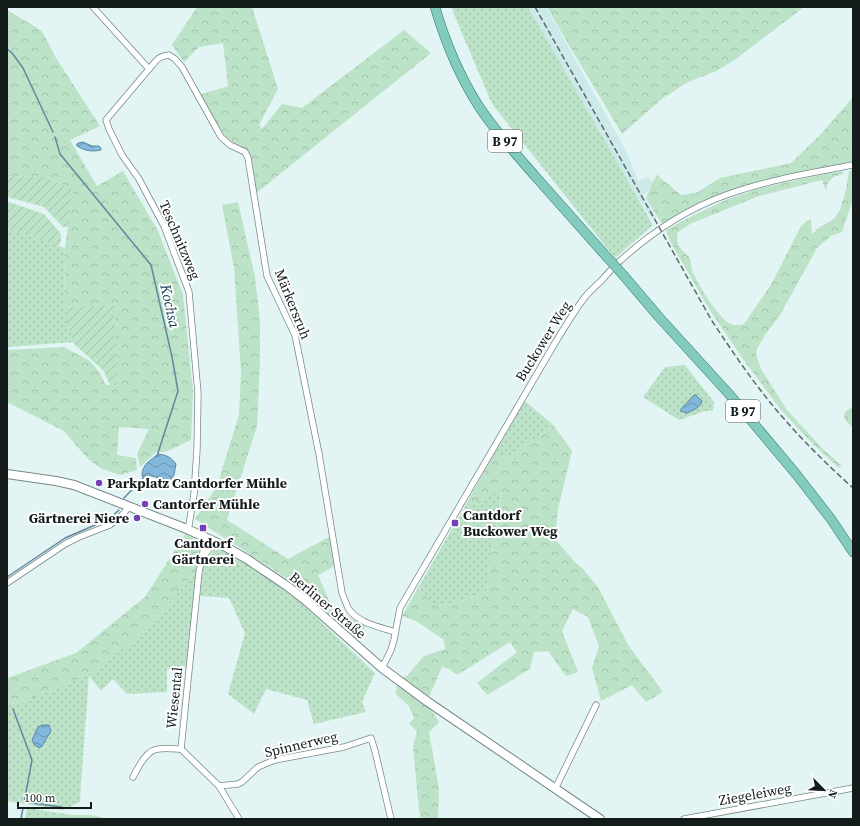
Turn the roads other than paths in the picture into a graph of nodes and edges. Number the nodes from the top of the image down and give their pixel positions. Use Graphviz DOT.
graph roads {
  1 [pos="93,7"];
  2 [pos="435,7"];
  3 [pos="149,69"];
  4 [pos="853,165"];
  5 [pos="7,474"];
  6 [pos="130,506"];
  7 [pos="187,529"];
  8 [pos="205,537"];
  9 [pos="214,542"];
  10 [pos="853,552"];
  11 [pos="202,559"];
  12 [pos="7,582"];
  13 [pos="395,632"];
  14 [pos="382,668"];
  15 [pos="596,705"];
  16 [pos="181,749"];
  17 [pos="133,778"];
  18 [pos="219,786"];
  19 [pos="853,788"];
  20 [pos="555,789"];
  21 [pos="239,819"];
  22 [pos="391,819"];
  23 [pos="600,819"];
  24 [pos="684,819"];
  1 -- 3 [label="street"];
  2 -- 10 [label="main road, B 97, bridge"];
  3 -- 7 [label="street, Teschnitzweg"];
  3 -- 13 [label="street, Märkersruh"];
  4 -- 13 [label="street, Buckower Weg"];
  5 -- 6 [label="main road, Berliner Straße"];
  6 -- 7 [label="main road, Berliner Straße"];
  6 -- 12 [label="street"];
  7 -- 8 [label="main road, Berliner Straße"];
  8 -- 9 [label="main road, Berliner Straße"];
  8 -- 11 [label="street, Wiesental"];
  9 -- 11 [label="street, Wiesental"];
  9 -- 14 [label="main road, Berliner Straße"];
  11 -- 16 [label="street, Wiesental"];
  13 -- 14 [label="street, Buckower Weg"];
  14 -- 20 [label="main road, Berliner Straße"];
  15 -- 20 [label="street"];
  16 -- 17 [label="street"];
  16 -- 18 [label="street, Wiesental"];
  18 -- 21 [label="street, Wiesental"];
  18 -- 22 [label="street, Spinnerweg"];
  19 -- 24 [label="street, Ziegeleiweg"];
  20 -- 23 [label="main road, Berliner Straße"];
}
